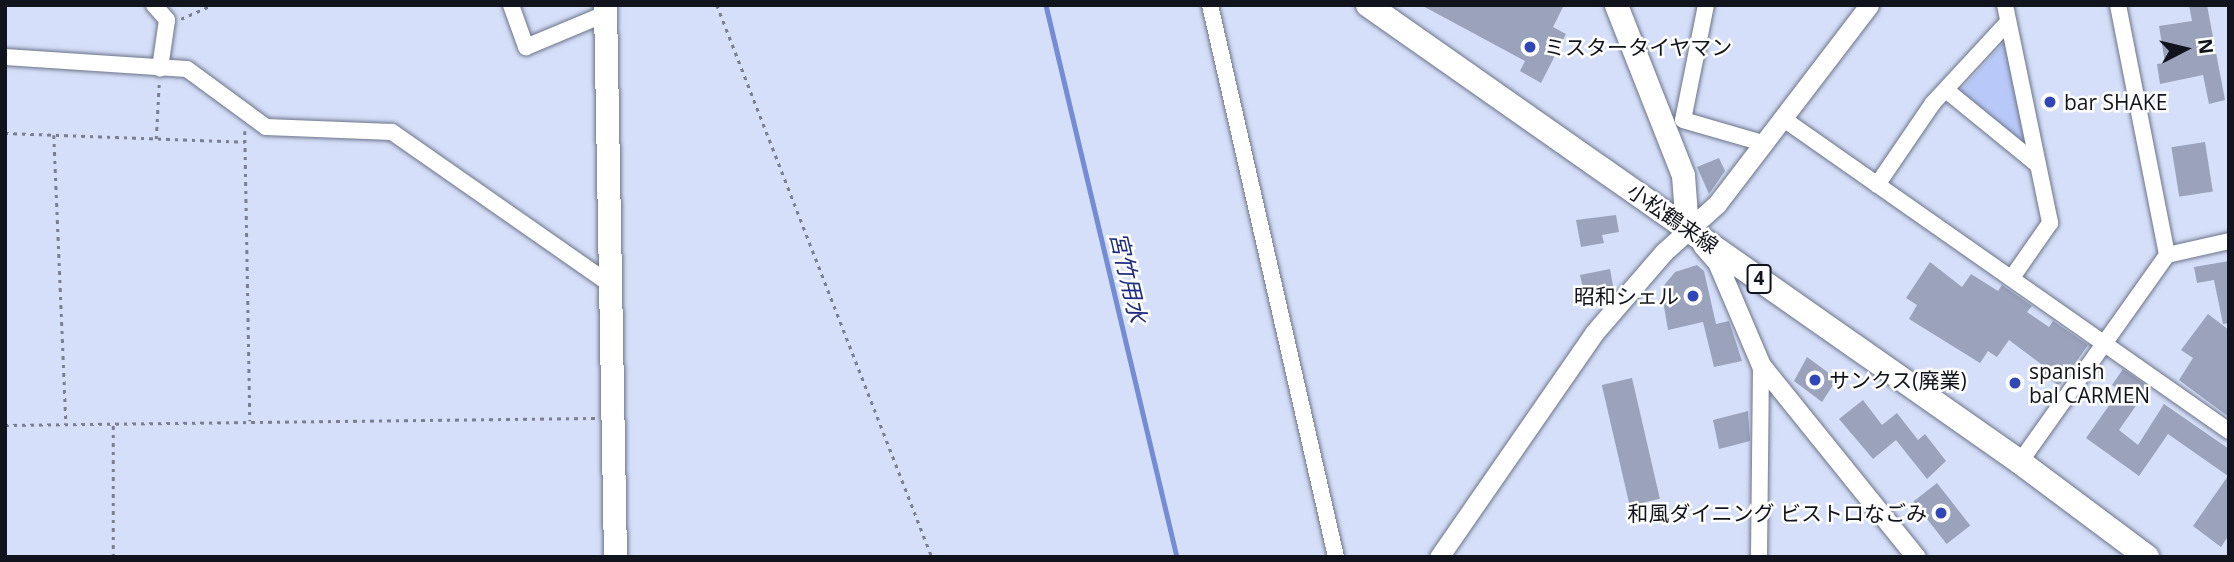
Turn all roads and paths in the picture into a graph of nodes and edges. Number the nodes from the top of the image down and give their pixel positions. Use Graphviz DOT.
graph roads {
  1 [pos="154,5"];
  2 [pos="214,5"];
  3 [pos="444,5"];
  4 [pos="451,5"];
  5 [pos="511,5"];
  6 [pos="717,5"];
  7 [pos="1210,5"];
  8 [pos="1368,5"];
  9 [pos="1616,5"];
  10 [pos="1706,5"];
  11 [pos="1870,5"];
  12 [pos="2118,5"];
  13 [pos="605,10"];
  14 [pos="2007,13"];
  15 [pos="166,26"];
  16 [pos="5,57"];
  17 [pos="160,68"];
  18 [pos="1946,90"];
  19 [pos="245,114"];
  20 [pos="1785,120"];
  21 [pos="5,132"];
  22 [pos="54,135"];
  23 [pos="156,139"];
  24 [pos="245,142"];
  25 [pos="1766,144"];
  26 [pos="2038,166"];
  27 [pos="1877,185"];
  28 [pos="1687,228"];
  29 [pos="2229,241"];
  30 [pos="2167,255"];
  31 [pos="2013,276"];
  32 [pos="611,285"];
  33 [pos="2105,344"];
  34 [pos="1761,365"];
  35 [pos="612,418"];
  36 [pos="250,421"];
  37 [pos="113,423"];
  38 [pos="66,424"];
  39 [pos="5,425"];
  40 [pos="2229,431"];
  41 [pos="2020,462"];
  42 [pos="113,557"];
  43 [pos="615,557"];
  44 [pos="932,557"];
  45 [pos="1336,557"];
  46 [pos="1439,557"];
  47 [pos="1759,557"];
  48 [pos="1916,557"];
  49 [pos="2147,557"];
  1 -- 15 [label="street"];
  2 -- 15 [label="path"];
  3 -- 4 [label="path"];
  5 -- 13 [label="street"];
  6 -- 44 [label="path"];
  7 -- 45 [label="street"];
  8 -- 28 [label="main road, 小松鶴来線 / 4"];
  9 -- 28 [label="main road"];
  10 -- 25 [label="street"];
  11 -- 20 [label="street"];
  12 -- 30 [label="street"];
  13 -- 32 [label="main road"];
  14 -- 18 [label="street"];
  14 -- 26 [label="street"];
  15 -- 17 [label="street"];
  16 -- 17 [label="street"];
  17 -- 19 [label="street"];
  17 -- 23 [label="path"];
  18 -- 26 [label="street"];
  18 -- 27 [label="street"];
  19 -- 24 [label="path"];
  19 -- 32 [label="street"];
  20 -- 25 [label="street"];
  20 -- 27 [label="street"];
  21 -- 22 [label="path"];
  22 -- 23 [label="path"];
  22 -- 38 [label="path"];
  23 -- 24 [label="path"];
  24 -- 36 [label="path"];
  25 -- 28 [label="street"];
  26 -- 31 [label="street"];
  27 -- 31 [label="street"];
  28 -- 34 [label="street"];
  28 -- 41 [label="main road, 小松鶴来線 / 4"];
  28 -- 46 [label="street"];
  29 -- 30 [label="street"];
  30 -- 33 [label="street"];
  31 -- 33 [label="street"];
  32 -- 35 [label="main road"];
  33 -- 40 [label="street"];
  33 -- 41 [label="street"];
  34 -- 47 [label="street"];
  34 -- 48 [label="street"];
  35 -- 36 [label="path"];
  35 -- 43 [label="main road"];
  36 -- 37 [label="path"];
  37 -- 38 [label="path"];
  37 -- 42 [label="path"];
  38 -- 39 [label="path"];
  41 -- 49 [label="main road, 小松鶴来線 / 4"];
}
